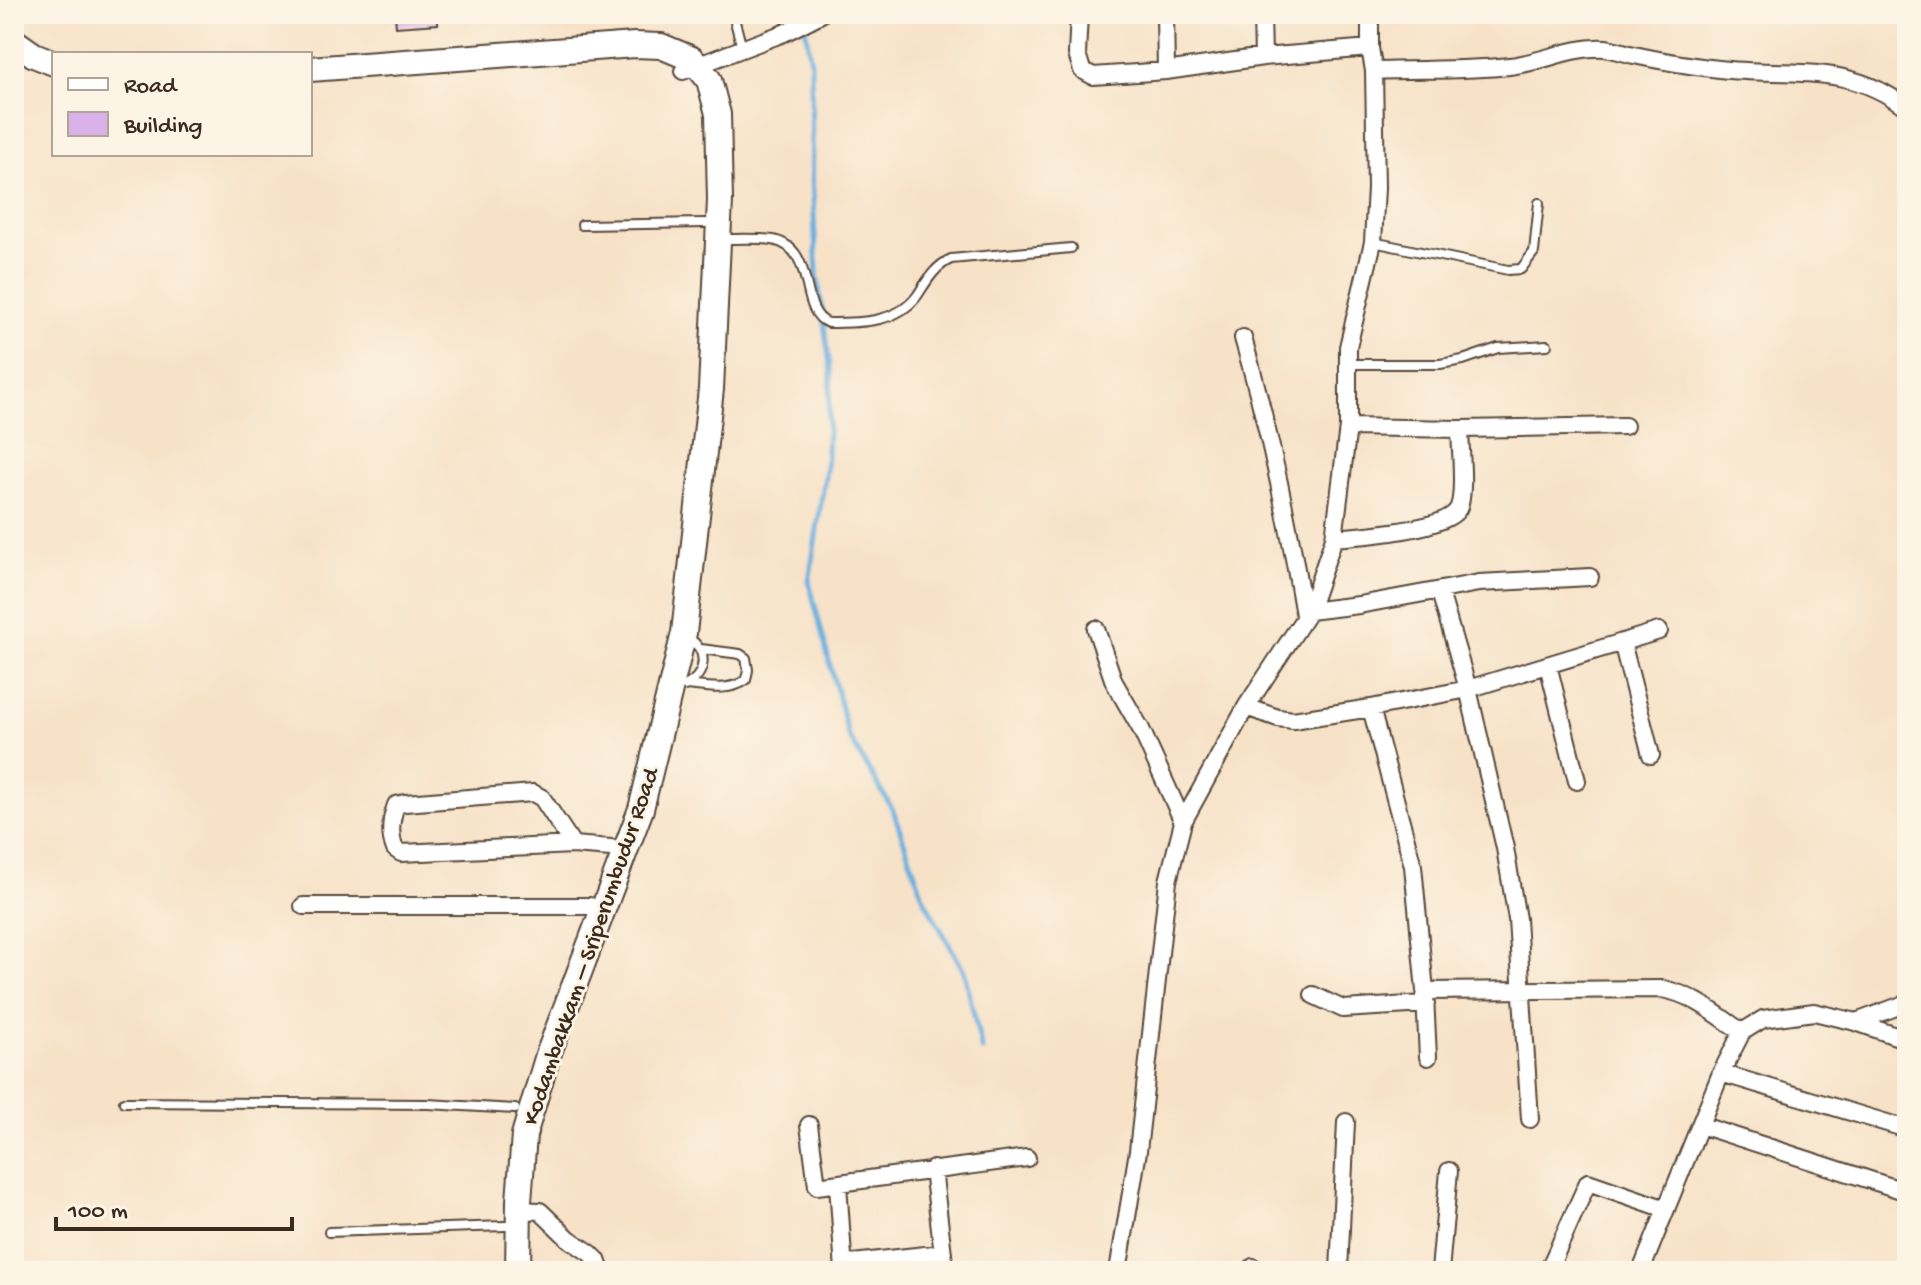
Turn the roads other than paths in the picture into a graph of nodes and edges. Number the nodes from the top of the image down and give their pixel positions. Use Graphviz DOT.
graph roads {
  1 [pos="733,14"];
  2 [pos="821,14"];
  3 [pos="1079,14"];
  4 [pos="1165,14"];
  5 [pos="1262,14"];
  6 [pos="1370,14"];
  7 [pos="14,41"];
  8 [pos="1370,48"];
  9 [pos="742,49"];
  10 [pos="1263,57"];
  11 [pos="14,59"];
  12 [pos="52,62"];
  13 [pos="691,68"];
  14 [pos="312,69"];
  15 [pos="1166,71"];
  16 [pos="1374,71"];
  17 [pos="52,77"];
  18 [pos="312,83"];
  19 [pos="1907,108"];
  20 [pos="1539,203"];
  21 [pos="582,225"];
  22 [pos="711,231"];
  23 [pos="1373,242"];
  24 [pos="1071,248"];
  25 [pos="1243,338"];
  26 [pos="1547,345"];
  27 [pos="1347,364"];
  28 [pos="1625,426"];
  29 [pos="1348,427"];
  30 [pos="1460,429"];
  31 [pos="1334,538"];
  32 [pos="1590,577"];
  33 [pos="1440,592"];
  34 [pos="1306,613"];
  35 [pos="1096,629"];
  36 [pos="1659,631"];
  37 [pos="1622,642"];
  38 [pos="692,643"];
  39 [pos="1548,665"];
  40 [pos="679,684"];
  41 [pos="1468,689"];
  42 [pos="1246,707"];
  43 [pos="1371,708"];
  44 [pos="1651,755"];
  45 [pos="1577,781"];
  46 [pos="1183,822"];
  47 [pos="573,845"];
  48 [pos="611,848"];
  49 [pos="303,906"];
  50 [pos="590,906"];
  51 [pos="1520,990"];
  52 [pos="1313,995"];
  53 [pos="1426,997"];
  54 [pos="1907,1003"];
  55 [pos="1856,1022"];
  56 [pos="1742,1032"];
  57 [pos="1907,1040"];
  58 [pos="1428,1057"];
  59 [pos="1721,1073"];
  60 [pos="124,1102"];
  61 [pos="515,1109"];
  62 [pos="1530,1119"];
  63 [pos="1346,1122"];
  64 [pos="809,1125"];
  65 [pos="1700,1125"];
  66 [pos="1907,1129"];
  67 [pos="1027,1158"];
  68 [pos="933,1169"];
  69 [pos="1449,1171"];
  70 [pos="838,1184"];
  71 [pos="1907,1192"];
  72 [pos="1666,1209"];
  73 [pos="512,1218"];
  74 [pos="329,1232"];
  75 [pos="943,1253"];
  76 [pos="844,1268"];
  77 [pos="505,1271"];
  78 [pos="518,1271"];
  79 [pos="601,1271"];
  80 [pos="945,1271"];
  81 [pos="1118,1271"];
  82 [pos="1339,1271"];
  83 [pos="1440,1271"];
  84 [pos="1548,1271"];
  85 [pos="1641,1271"];
  1 -- 9 [label="lane"];
  2 -- 9 [label="street"];
  3 -- 15 [label="street"];
  4 -- 15 [label="street"];
  5 -- 10 [label="street"];
  6 -- 8 [label="street"];
  7 -- 12 [label="main road"];
  8 -- 10 [label="street"];
  8 -- 16 [label="street"];
  9 -- 13 [label="street"];
  10 -- 15 [label="street"];
  11 -- 17 [label="main road"];
  13 -- 14 [label="main road"];
  13 -- 18 [label="main road"];
  13 -- 22 [label="main road, Kodambakkam – Sriperumbudur Road"];
  16 -- 19 [label="street"];
  16 -- 23 [label="street"];
  20 -- 23 [label="lane"];
  21 -- 22 [label="lane"];
  22 -- 24 [label="lane"];
  22 -- 38 [label="main road, Kodambakkam – Sriperumbudur Road"];
  22 -- 48 [label="main road, Kodambakkam – Sriperumbudur Road"];
  23 -- 27 [label="street"];
  25 -- 34 [label="street"];
  26 -- 27 [label="lane"];
  27 -- 29 [label="street"];
  28 -- 30 [label="street"];
  29 -- 30 [label="street"];
  29 -- 31 [label="street"];
  30 -- 31 [label="street"];
  31 -- 34 [label="street"];
  32 -- 33 [label="street"];
  33 -- 34 [label="street"];
  33 -- 41 [label="street"];
  34 -- 42 [label="street"];
  35 -- 46 [label="street"];
  36 -- 37 [label="street"];
  37 -- 39 [label="street"];
  37 -- 44 [label="street"];
  38 -- 40 [label="main road, Kodambakkam – Sriperumbudur Road"];
  38 -- 40 [label="lane"];
  39 -- 41 [label="street"];
  39 -- 45 [label="street"];
  40 -- 73 [label="main road, Kodambakkam – Sriperumbudur Road"];
  41 -- 43 [label="street"];
  41 -- 51 [label="street"];
  42 -- 43 [label="street"];
  42 -- 46 [label="street"];
  43 -- 53 [label="street"];
  46 -- 81 [label="street"];
  47 -- 47 [label="street"];
  47 -- 48 [label="street"];
  48 -- 50 [label="main road, Kodambakkam – Sriperumbudur Road"];
  49 -- 50 [label="street"];
  50 -- 61 [label="main road, Kodambakkam – Sriperumbudur Road"];
  51 -- 53 [label="street"];
  51 -- 56 [label="street"];
  51 -- 62 [label="street"];
  52 -- 53 [label="street"];
  53 -- 58 [label="street"];
  54 -- 55 [label="street"];
  55 -- 56 [label="street"];
  55 -- 57 [label="street"];
  56 -- 59 [label="street"];
  59 -- 65 [label="street"];
  59 -- 66 [label="street"];
  60 -- 61 [label="lane"];
  61 -- 73 [label="main road, Kodambakkam – Sriperumbudur Road"];
  63 -- 82 [label="street"];
  64 -- 70 [label="street"];
  65 -- 71 [label="street"];
  65 -- 72 [label="street"];
  67 -- 68 [label="street"];
  68 -- 70 [label="street"];
  68 -- 75 [label="street"];
  69 -- 83 [label="street"];
  70 -- 76 [label="street"];
  72 -- 84 [label="street"];
  72 -- 85 [label="street"];
  73 -- 74 [label="lane"];
  73 -- 77 [label="main road, Kodambakkam – Sriperumbudur Road"];
  73 -- 78 [label="main road, Kodambakkam – Sriperumbudur Road"];
  73 -- 79 [label="street"];
  75 -- 76 [label="street"];
  75 -- 80 [label="street"];
}
